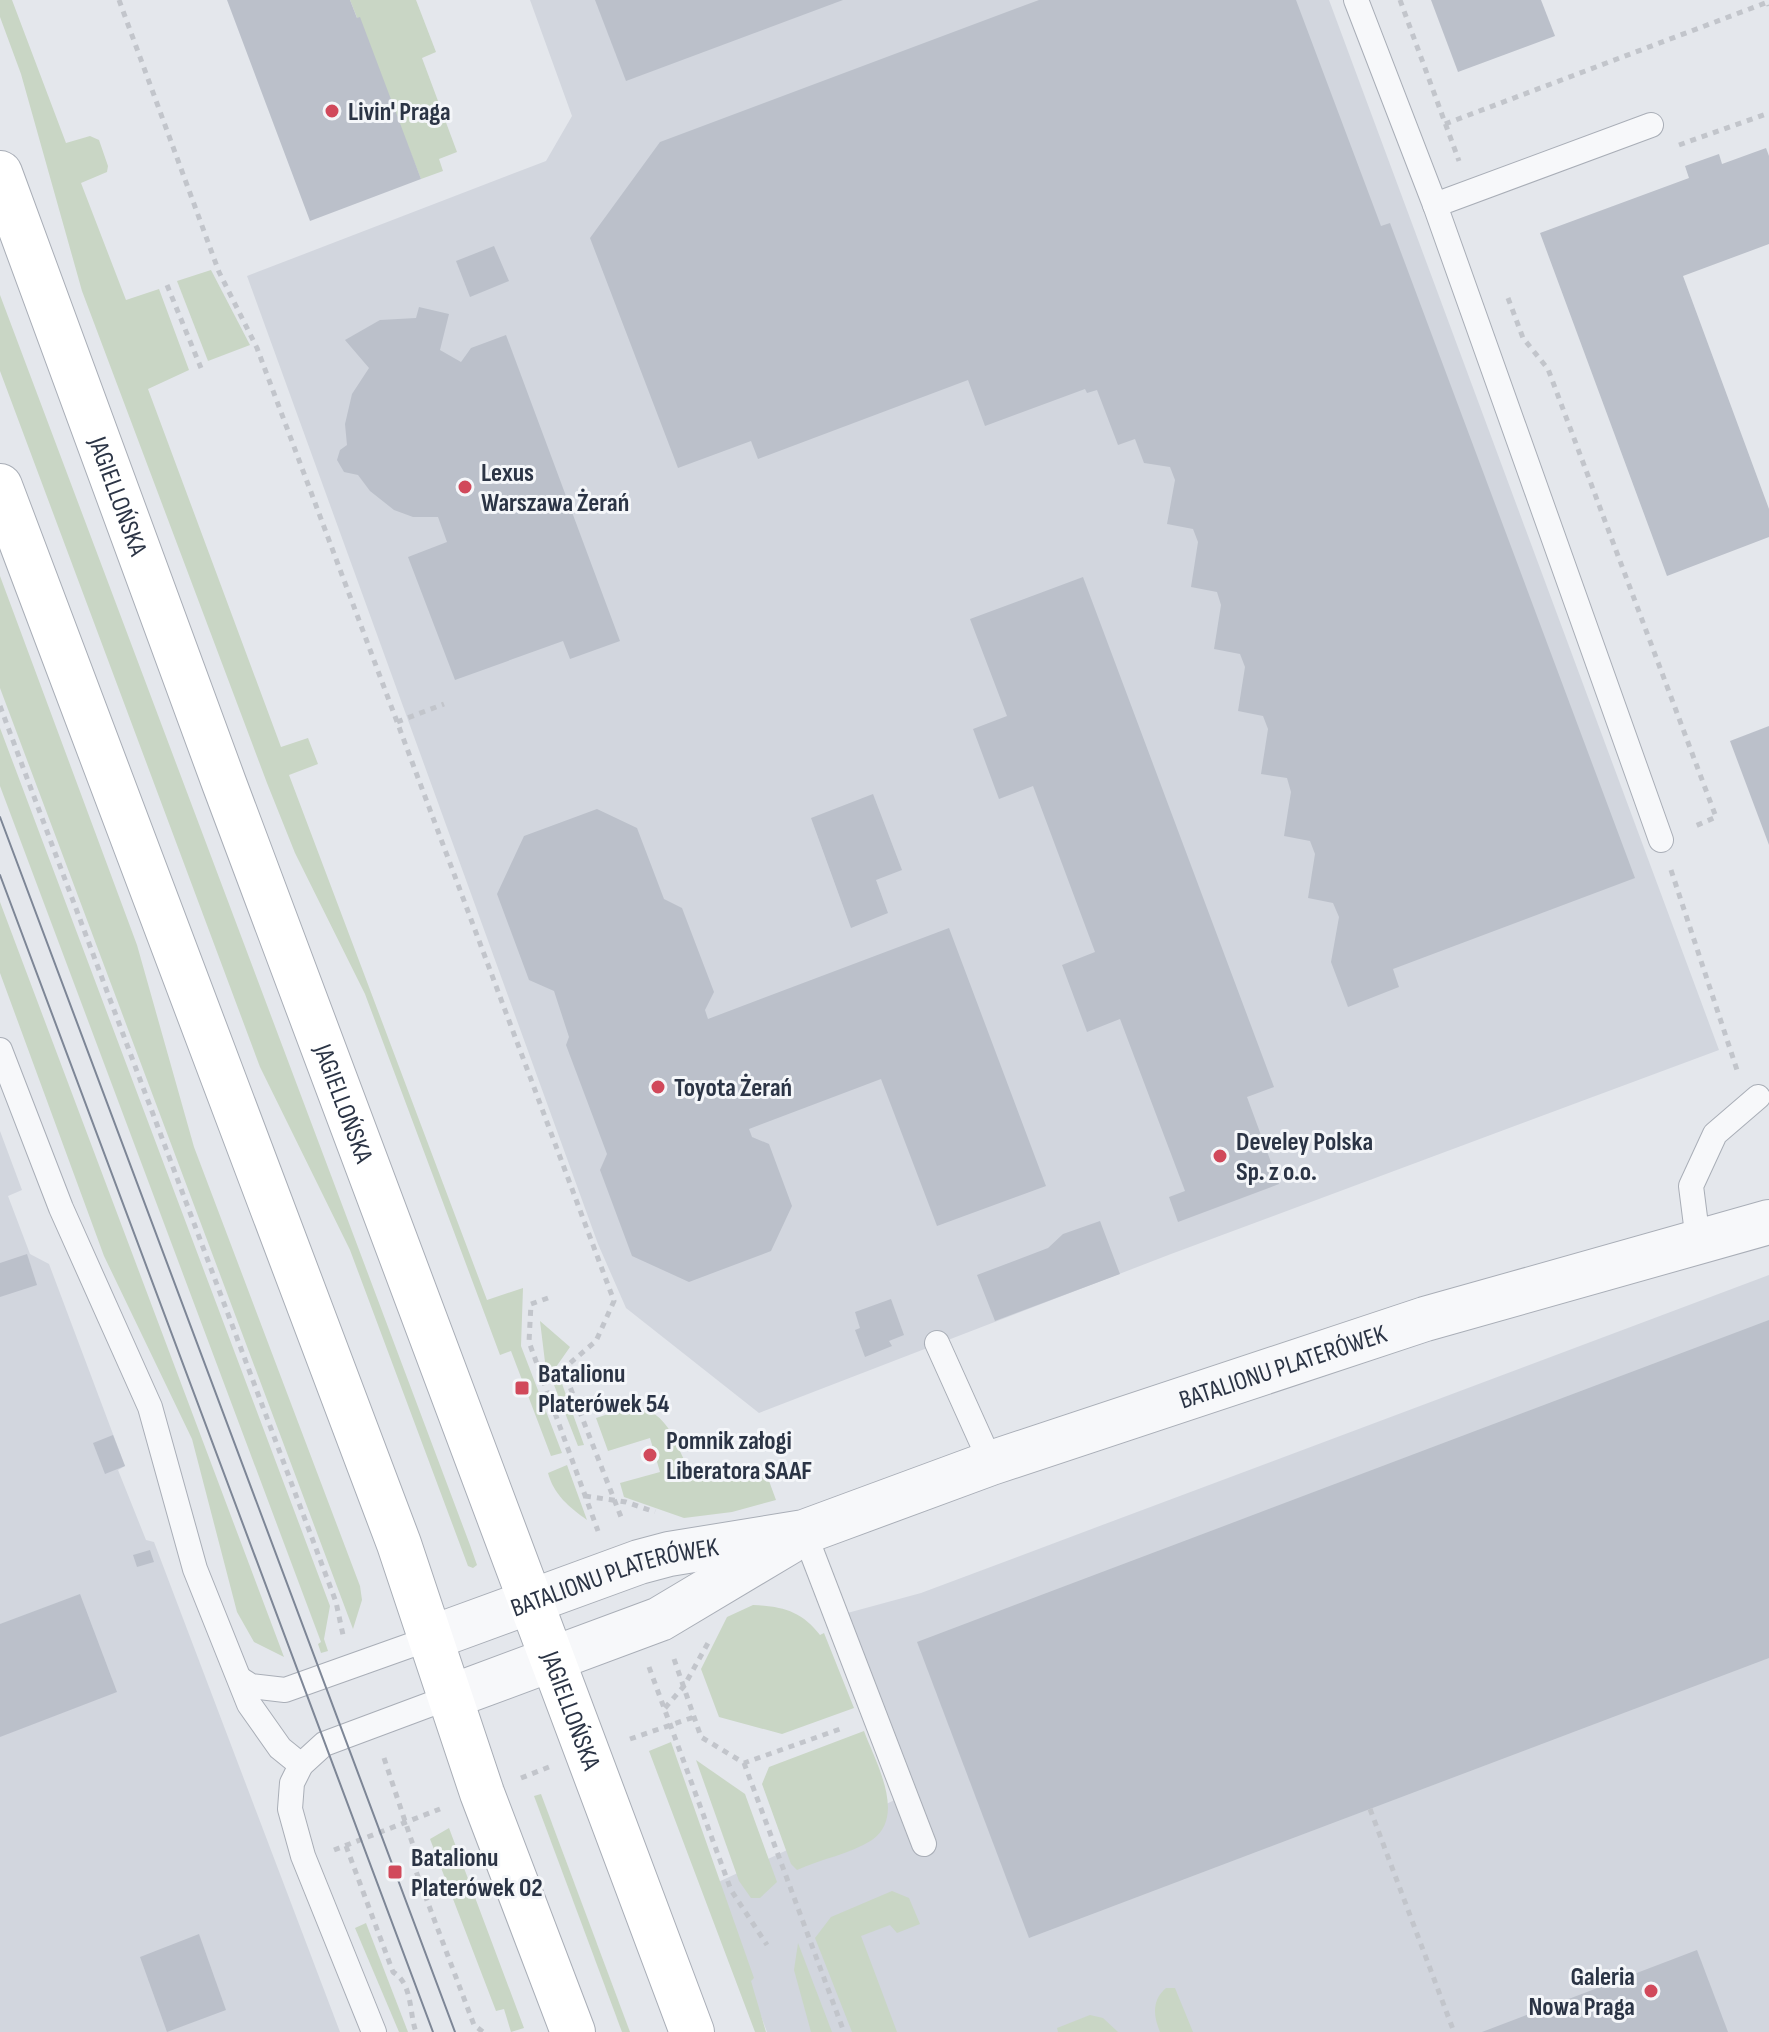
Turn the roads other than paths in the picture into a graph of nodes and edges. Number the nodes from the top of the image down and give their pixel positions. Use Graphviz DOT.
graph roads {
  1 [pos="1356,0"];
  2 [pos="1651,125"];
  3 [pos="0,173"];
  4 [pos="1435,205"];
  5 [pos="0,486"];
  6 [pos="1661,840"];
  7 [pos="0,1050"];
  8 [pos="1758,1097"];
  9 [pos="1769,1222"];
  10 [pos="1698,1241"];
  11 [pos="937,1343"];
  12 [pos="991,1463"];
  13 [pos="804,1532"];
  14 [pos="531,1602"];
  15 [pos="431,1638"];
  16 [pos="552,1659"];
  17 [pos="240,1679"];
  18 [pos="450,1697"];
  19 [pos="301,1765"];
  20 [pos="924,1844"];
  21 [pos="374,2032"];
  22 [pos="573,2032"];
  23 [pos="692,2032"];
  1 -- 4 [label="lane"];
  2 -- 4 [label="lane"];
  3 -- 14 [label="main road, JAGIELLOŃSKA"];
  4 -- 6 [label="lane"];
  5 -- 15 [label="main road"];
  7 -- 17 [label="lane"];
  8 -- 10 [label="lane"];
  9 -- 10 [label="street, BATALIONU PLATERÓWEK"];
  10 -- 12 [label="street, BATALIONU PLATERÓWEK"];
  11 -- 12 [label="lane"];
  12 -- 13 [label="street, BATALIONU PLATERÓWEK"];
  13 -- 14 [label="street, BATALIONU PLATERÓWEK"];
  13 -- 16 [label="street, BATALIONU PLATERÓWEK"];
  13 -- 20 [label="lane"];
  14 -- 15 [label="street, BATALIONU PLATERÓWEK"];
  14 -- 16 [label="main road, JAGIELLOŃSKA"];
  15 -- 17 [label="lane"];
  15 -- 18 [label="main road"];
  16 -- 18 [label="street, BATALIONU PLATERÓWEK"];
  16 -- 23 [label="main road, JAGIELLOŃSKA"];
  17 -- 19 [label="lane"];
  18 -- 19 [label="lane"];
  18 -- 22 [label="main road"];
  19 -- 21 [label="lane"];
}
